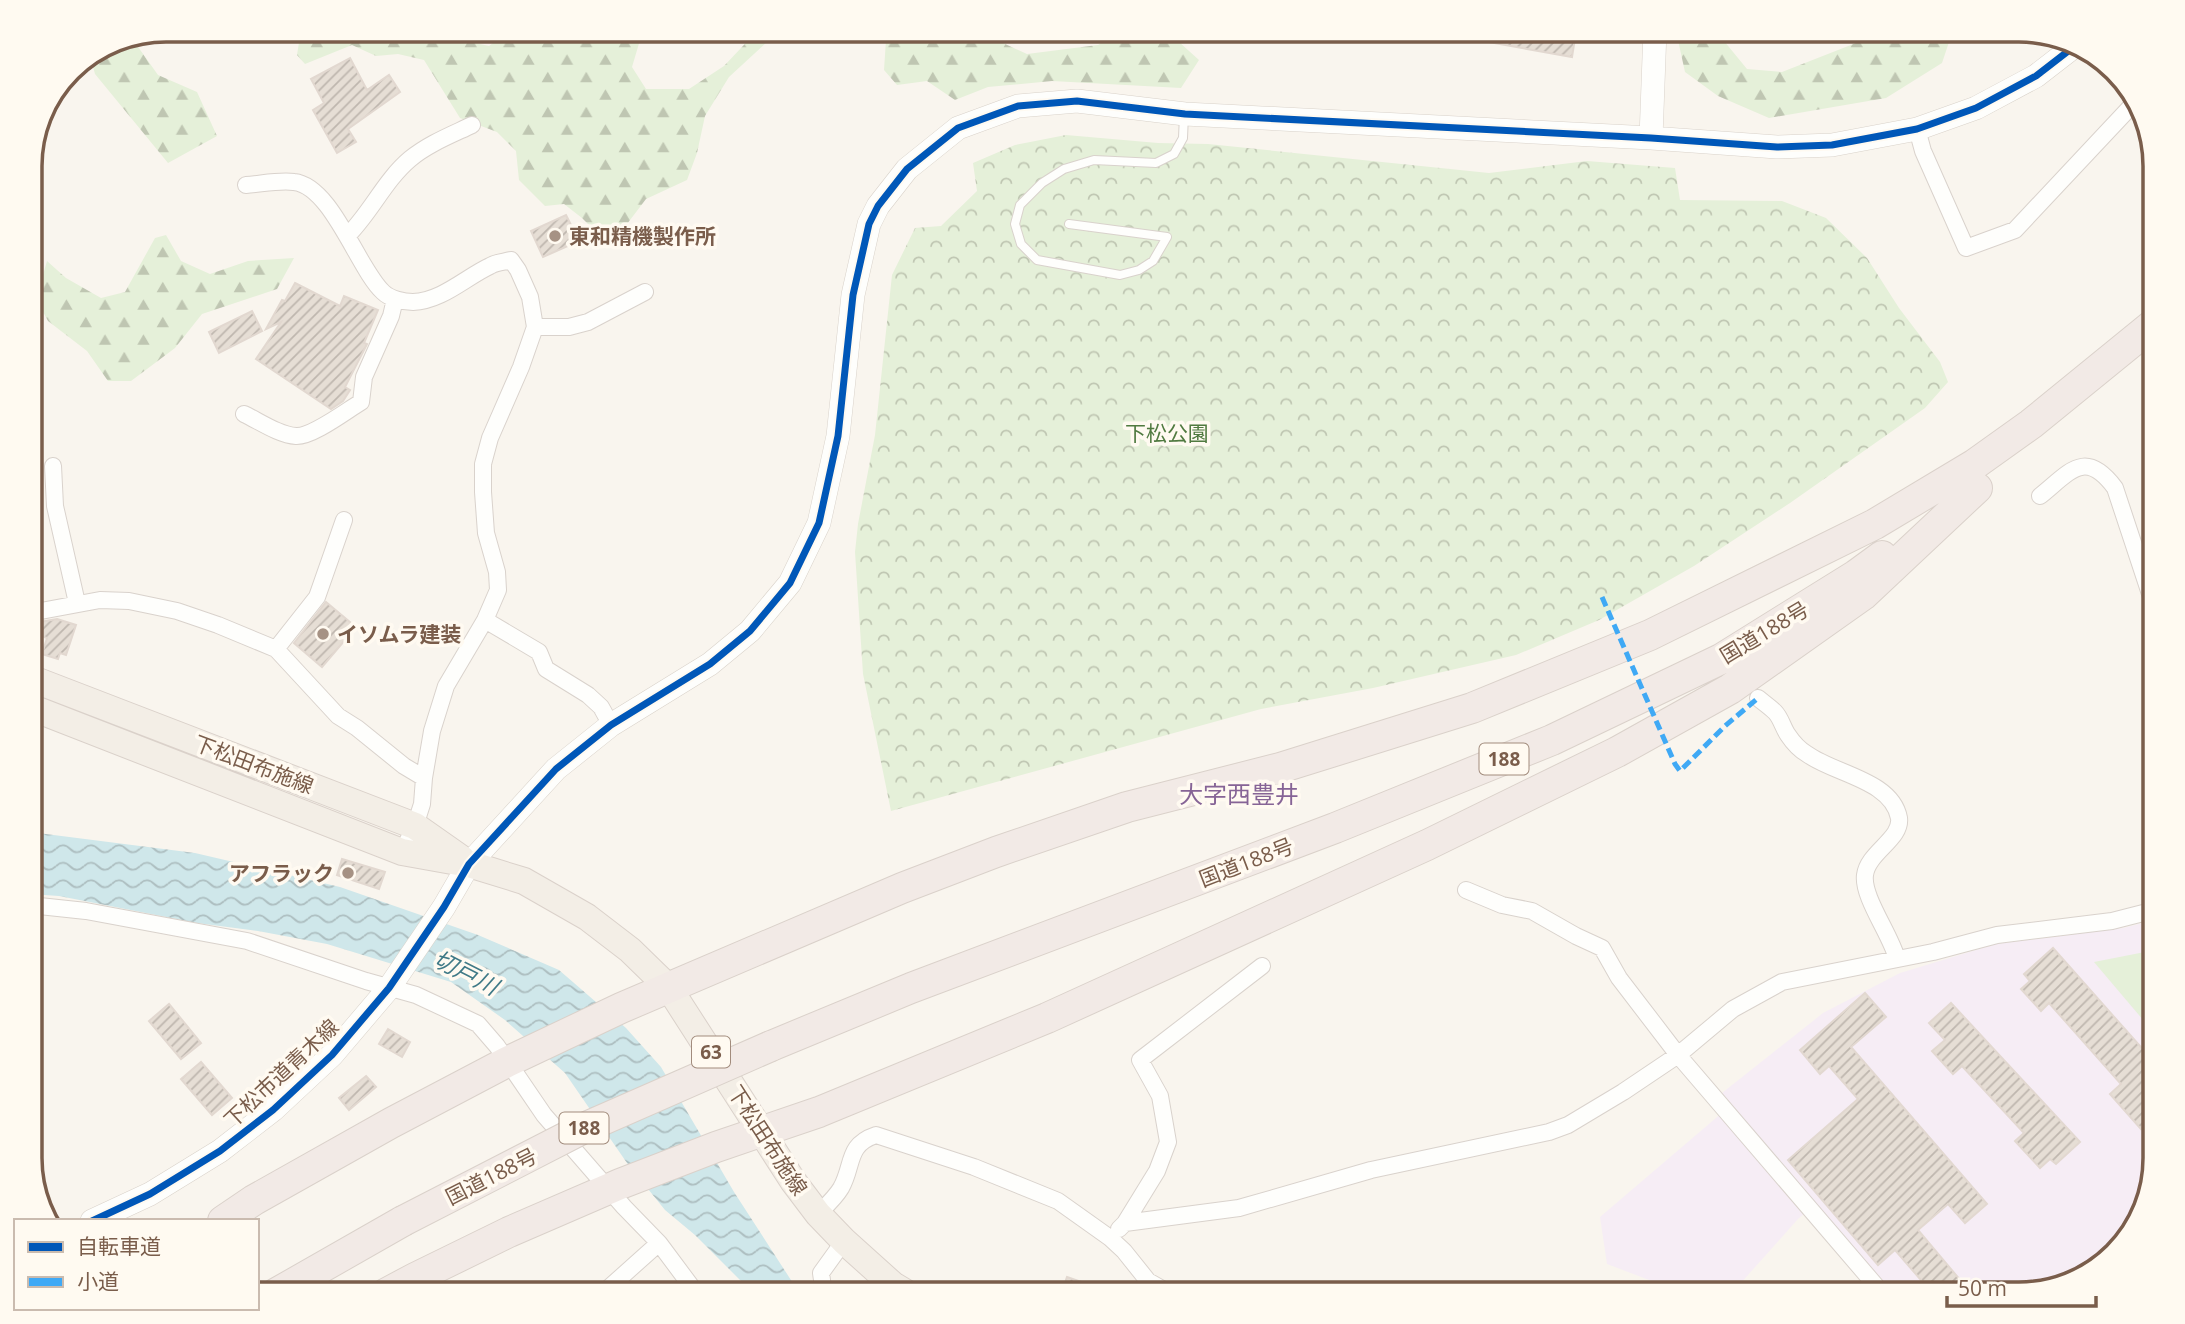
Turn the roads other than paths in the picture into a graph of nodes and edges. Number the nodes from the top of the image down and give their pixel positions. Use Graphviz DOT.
graph roads {
  1 [pos="1655,42"];
  2 [pos="2067,52"];
  3 [pos="2129,109"];
  4 [pos="1185,114"];
  5 [pos="472,125"];
  6 [pos="1917,129"];
  7 [pos="1651,138"];
  8 [pos="246,185"];
  9 [pos="1069,224"];
  10 [pos="348,234"];
  11 [pos="645,292"];
  12 [pos="395,299"];
  13 [pos="535,327"];
  14 [pos="2143,335"];
  15 [pos="2143,337"];
  16 [pos="244,414"];
  17 [pos="53,466"];
  18 [pos="1977,488"];
  19 [pos="2040,496"];
  20 [pos="344,520"];
  21 [pos="2143,573"];
  22 [pos="77,603"];
  23 [pos="42,610"];
  24 [pos="485,620"];
  25 [pos="276,649"];
  26 [pos="42,683"];
  27 [pos="1758,698"];
  28 [pos="42,711"];
  29 [pos="611,725"];
  30 [pos="424,778"];
  31 [pos="415,826"];
  32 [pos="402,852"];
  33 [pos="469,864"];
  34 [pos="1466,891"];
  35 [pos="42,906"];
  36 [pos="2143,913"];
  37 [pos="1897,959"];
  38 [pos="1262,966"];
  39 [pos="392,985"];
  40 [pos="669,988"];
  41 [pos="1678,1055"];
  42 [pos="512,1060"];
  43 [pos="761,1131"];
  44 [pos="614,1187"];
  45 [pos="818,1214"];
  46 [pos="96,1219"];
  47 [pos="226,1219"];
  48 [pos="1125,1223"];
  49 [pos="1110,1238"];
  50 [pos="844,1241"];
  51 [pos="659,1242"];
  52 [pos="296,1282"];
  53 [pos="409,1282"];
  54 [pos="615,1282"];
  55 [pos="688,1282"];
  56 [pos="822,1282"];
  57 [pos="890,1282"];
  58 [pos="1150,1282"];
  59 [pos="1873,1282"];
  1 -- 7 [label="street"];
  2 -- 6 [label="street, 下松市道青木線"];
  3 -- 6 [label="street"];
  4 -- 7 [label="street, 下松市道青木線"];
  4 -- 9 [label="lane"];
  4 -- 29 [label="street, 下松市道青木線"];
  5 -- 10 [label="street"];
  6 -- 7 [label="street, 下松市道青木線"];
  8 -- 10 [label="street"];
  10 -- 12 [label="street"];
  11 -- 13 [label="street"];
  12 -- 13 [label="street"];
  12 -- 16 [label="street"];
  13 -- 24 [label="street"];
  14 -- 40 [label="highway"];
  15 -- 18 [label="highway, 国道188号 / 188"];
  17 -- 22 [label="street"];
  18 -- 43 [label="highway"];
  18 -- 52 [label="highway, 国道188号 / 188, bridge"];
  19 -- 21 [label="street"];
  20 -- 25 [label="street"];
  22 -- 23 [label="street"];
  22 -- 25 [label="street"];
  24 -- 29 [label="street"];
  24 -- 30 [label="street"];
  25 -- 30 [label="street"];
  26 -- 31 [label="main road, 下松田布施線 / 63"];
  27 -- 37 [label="street"];
  28 -- 32 [label="main road, 下松田布施線 / 63"];
  29 -- 33 [label="street, 下松市道青木線"];
  30 -- 31 [label="street"];
  31 -- 32 [label="street"];
  31 -- 33 [label="main road, 下松田布施線 / 63"];
  32 -- 33 [label="main road, 下松田布施線 / 63"];
  33 -- 39 [label="street, 下松市道青木線"];
  33 -- 40 [label="main road, 下松田布施線 / 63"];
  34 -- 41 [label="street"];
  35 -- 39 [label="street"];
  36 -- 37 [label="street"];
  37 -- 41 [label="street"];
  38 -- 48 [label="street"];
  39 -- 42 [label="street"];
  39 -- 46 [label="street, 下松市道青木線"];
  40 -- 42 [label="highway"];
  40 -- 43 [label="main road, 下松田布施線 / 63"];
  41 -- 48 [label="street"];
  41 -- 59 [label="street"];
  42 -- 44 [label="street"];
  42 -- 47 [label="highway"];
  43 -- 44 [label="highway"];
  43 -- 45 [label="main road, 下松田布施線 / 63"];
  44 -- 51 [label="street"];
  44 -- 53 [label="highway"];
  45 -- 49 [label="street"];
  45 -- 50 [label="main road, 下松田布施線 / 63"];
  48 -- 49 [label="street"];
  49 -- 58 [label="street"];
  50 -- 56 [label="street"];
  50 -- 57 [label="main road, 下松田布施線 / 63"];
  51 -- 54 [label="street"];
  51 -- 55 [label="street"];
}
